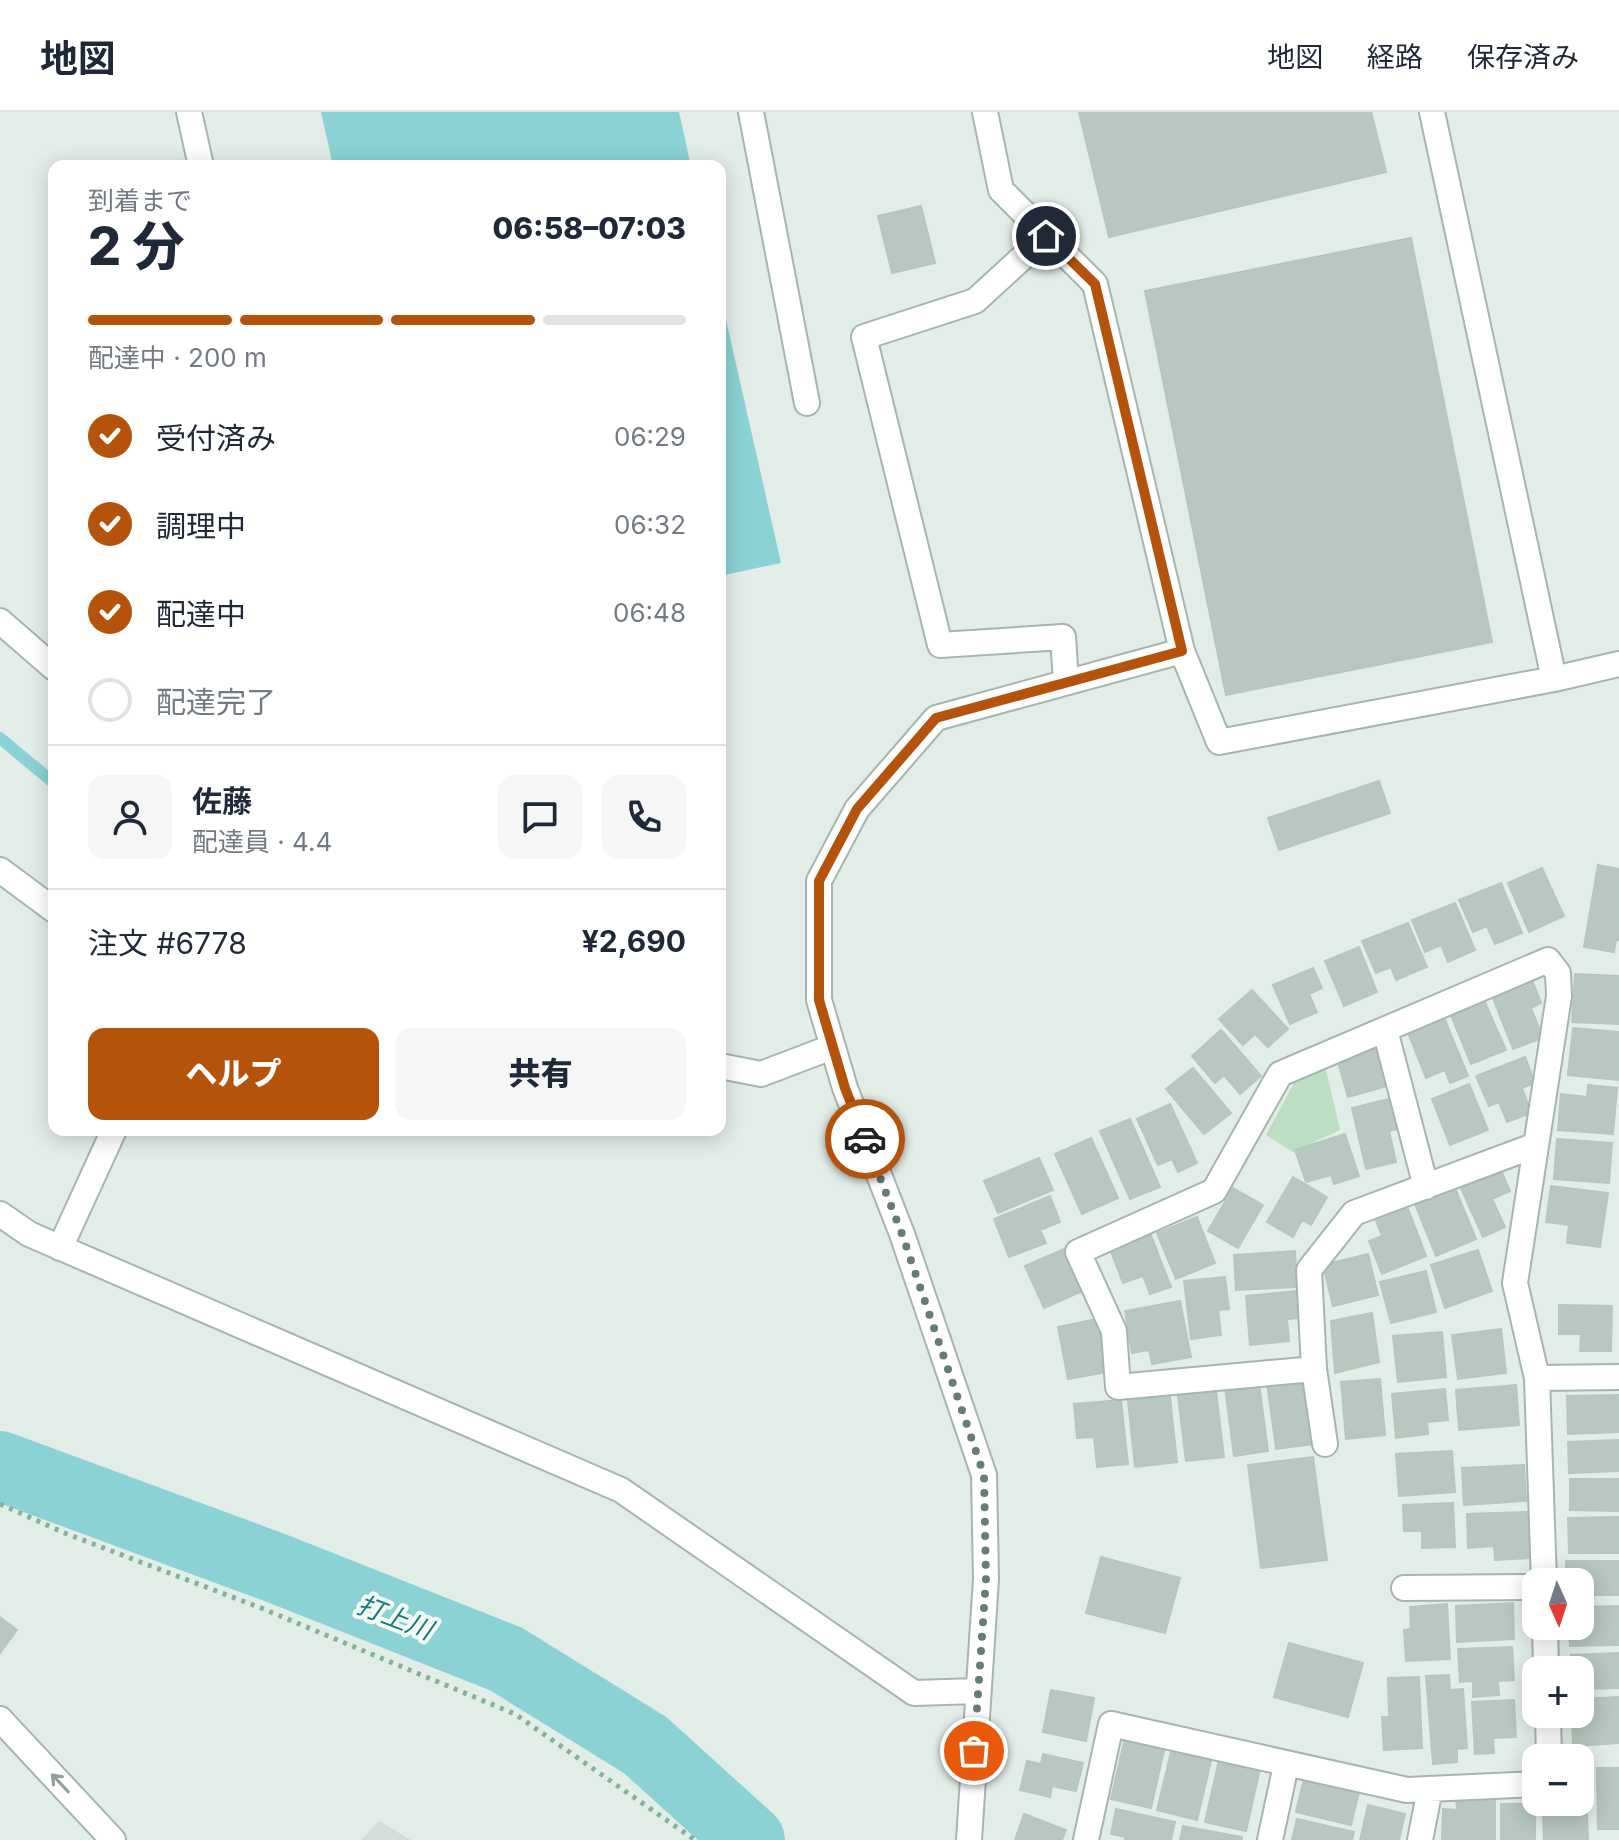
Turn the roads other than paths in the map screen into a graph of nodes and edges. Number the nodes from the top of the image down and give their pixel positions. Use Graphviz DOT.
graph roads {
  1 [pos="189,112"];
  2 [pos="751,112"];
  3 [pos="985,112"];
  4 [pos="1432,112"];
  5 [pos="200,160"];
  6 [pos="1046,236"];
  7 [pos="807,403"];
  8 [pos="0,621"];
  9 [pos="1182,651"];
  10 [pos="48,663"];
  11 [pos="1619,664"];
  12 [pos="1554,679"];
  13 [pos="1066,682"];
  14 [pos="0,870"];
  15 [pos="48,906"];
  16 [pos="1385,1030"];
  17 [pos="832,1047"];
  18 [pos="726,1067"];
  19 [pos="111,1136"];
  20 [pos="1536,1145"];
  21 [pos="1426,1187"];
  22 [pos="0,1214"];
  23 [pos="60,1248"];
  24 [pos="1314,1369"];
  25 [pos="1619,1377"];
  26 [pos="1537,1378"];
  27 [pos="1325,1444"];
  28 [pos="1544,1568"];
  29 [pos="1522,1587"];
  30 [pos="1404,1588"];
  31 [pos="977,1691"];
  32 [pos="0,1719"];
  33 [pos="1286,1765"];
  34 [pos="1522,1785"];
  35 [pos="1430,1789"];
  36 [pos="113,1840"];
  37 [pos="969,1840"];
  38 [pos="1086,1840"];
  39 [pos="1270,1840"];
  40 [pos="1420,1840"];
  1 -- 5 [label="street"];
  2 -- 7 [label="street"];
  3 -- 6 [label="street"];
  4 -- 12 [label="street"];
  6 -- 9 [label="street"];
  6 -- 13 [label="street"];
  8 -- 10 [label="street"];
  9 -- 12 [label="street"];
  9 -- 13 [label="street"];
  11 -- 12 [label="street"];
  13 -- 17 [label="street"];
  14 -- 15 [label="street"];
  16 -- 20 [label="street"];
  16 -- 21 [label="street"];
  16 -- 24 [label="street"];
  17 -- 18 [label="street"];
  17 -- 31 [label="street"];
  19 -- 23 [label="street"];
  20 -- 21 [label="street"];
  20 -- 26 [label="street"];
  21 -- 24 [label="street"];
  22 -- 23 [label="street"];
  23 -- 31 [label="street"];
  24 -- 27 [label="street"];
  25 -- 26 [label="street"];
  26 -- 28 [label="street"];
  29 -- 30 [label="street"];
  31 -- 37 [label="street"];
  36 -- 32 [label="street, one-way"];
  33 -- 35 [label="street"];
  33 -- 38 [label="street"];
  33 -- 39 [label="street"];
  34 -- 35 [label="street"];
  35 -- 40 [label="street"];
}
